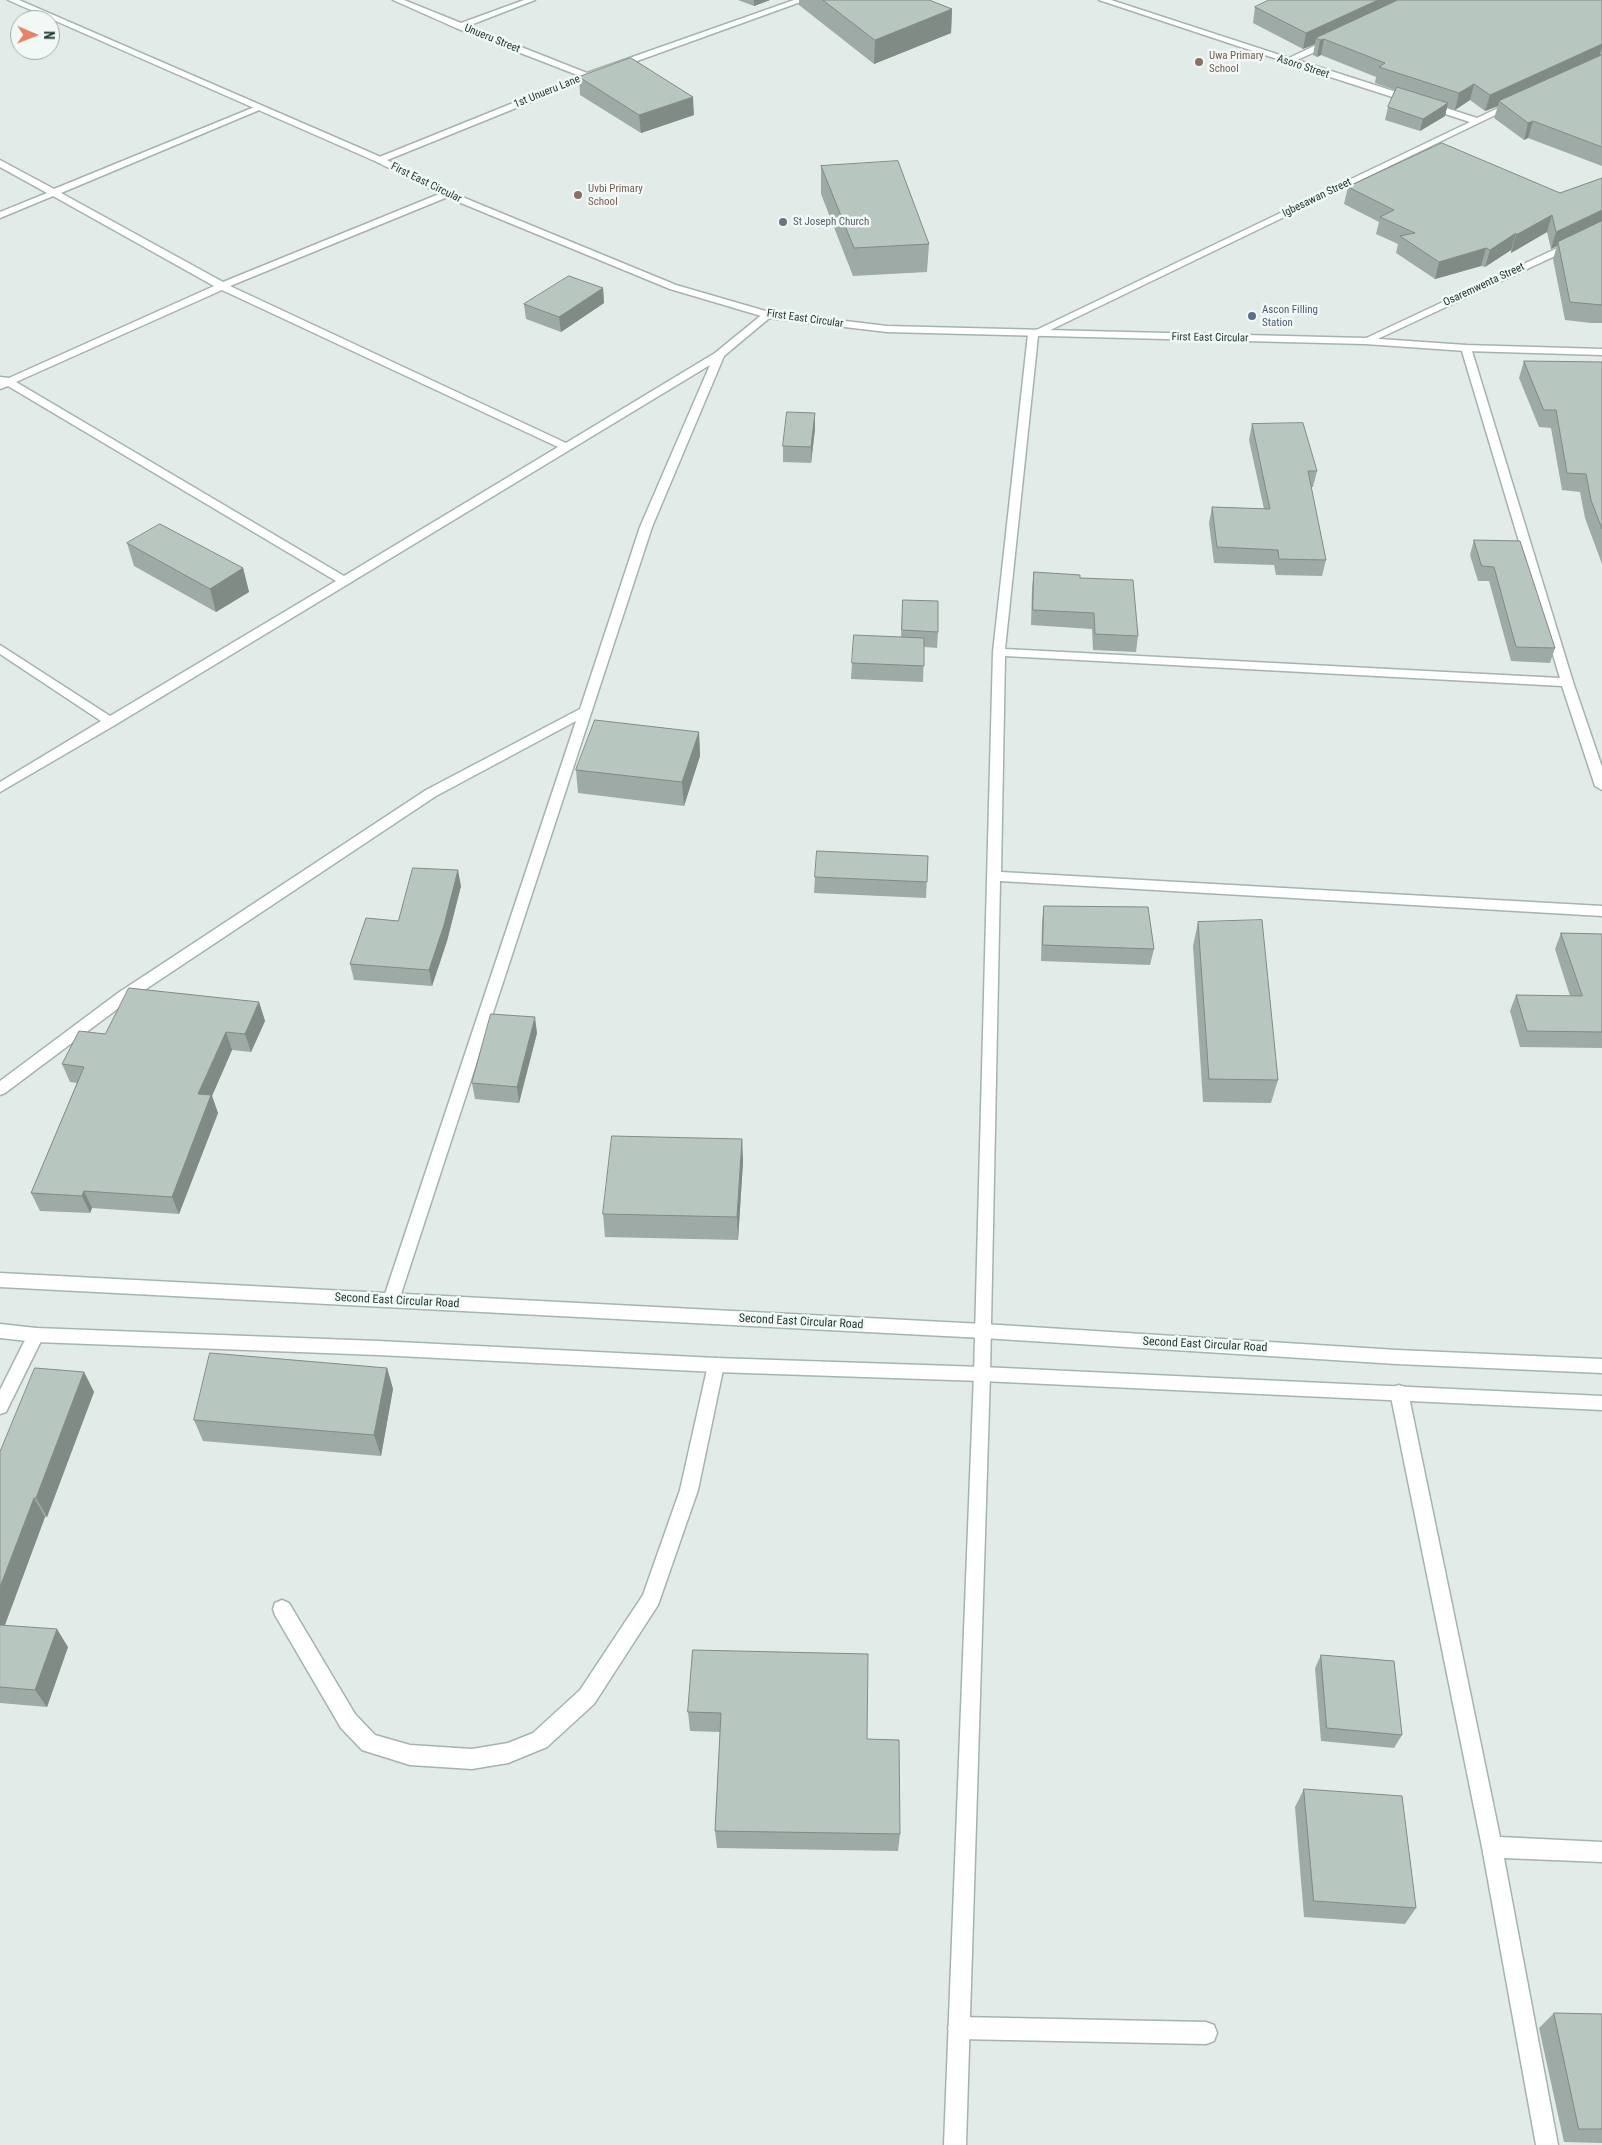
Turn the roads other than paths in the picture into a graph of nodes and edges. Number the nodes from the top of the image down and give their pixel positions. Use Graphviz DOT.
graph roads {
  1 [pos="12,0"];
  2 [pos="397,0"];
  3 [pos="531,0"];
  4 [pos="802,0"];
  5 [pos="1102,0"];
  6 [pos="459,26"];
  7 [pos="1340,37"];
  8 [pos="1287,62"];
  9 [pos="586,76"];
  10 [pos="1521,101"];
  11 [pos="260,108"];
  12 [pos="1476,121"];
  13 [pos="380,160"];
  14 [pos="0,163"];
  15 [pos="53,192"];
  16 [pos="447,194"];
  17 [pos="0,215"];
  18 [pos="1602,230"];
  19 [pos="222,286"];
  20 [pos="768,315"];
  21 [pos="1033,334"];
  22 [pos="1365,341"];
  23 [pos="1466,348"];
  24 [pos="1602,352"];
  25 [pos="719,355"];
  26 [pos="3,381"];
  27 [pos="566,447"];
  28 [pos="343,580"];
  29 [pos="0,649"];
  30 [pos="999,652"];
  31 [pos="1567,682"];
  32 [pos="587,710"];
  33 [pos="111,722"];
  34 [pos="1595,746"];
  35 [pos="1602,786"];
  36 [pos="0,788"];
  37 [pos="992,876"];
  38 [pos="1602,911"];
  39 [pos="0,1089"];
  40 [pos="0,1280"];
  41 [pos="391,1300"];
  42 [pos="0,1331"];
  43 [pos="983,1331"];
  44 [pos="36,1335"];
  45 [pos="716,1365"];
  46 [pos="1602,1366"];
  47 [pos="982,1374"];
  48 [pos="1399,1392"];
  49 [pos="1602,1403"];
  50 [pos="0,1407"];
  51 [pos="282,1609"];
  52 [pos="1492,1847"];
  53 [pos="1602,1852"];
  54 [pos="959,2028"];
  55 [pos="1206,2033"];
  56 [pos="955,2145"];
  57 [pos="1547,2145"];
  1 -- 11 [label="street, First East Circular"];
  2 -- 6 [label="street, Unueru Street"];
  3 -- 6 [label="street"];
  4 -- 9 [label="street, 1st Unueru Lane"];
  5 -- 8 [label="street, Asoro Street"];
  6 -- 9 [label="street, Unueru Street"];
  7 -- 8 [label="street"];
  8 -- 12 [label="street, Asoro Street"];
  9 -- 13 [label="street, 1st Unueru Lane"];
  10 -- 12 [label="street, Igbesawan Street"];
  11 -- 13 [label="street, First East Circular"];
  11 -- 15 [label="street"];
  12 -- 21 [label="street, Igbesawan Street"];
  13 -- 16 [label="street, First East Circular"];
  14 -- 15 [label="street"];
  15 -- 17 [label="street"];
  15 -- 19 [label="street"];
  16 -- 19 [label="street"];
  16 -- 20 [label="street, First East Circular"];
  18 -- 22 [label="street, Osaremwenta Street"];
  19 -- 26 [label="street"];
  19 -- 27 [label="street"];
  20 -- 21 [label="street, First East Circular"];
  20 -- 25 [label="street"];
  21 -- 22 [label="street, First East Circular"];
  21 -- 30 [label="street"];
  22 -- 23 [label="street, First East Circular"];
  23 -- 24 [label="street, First East Circular"];
  23 -- 31 [label="street"];
  25 -- 27 [label="street"];
  25 -- 32 [label="street"];
  26 -- 28 [label="street"];
  27 -- 28 [label="street"];
  28 -- 33 [label="street"];
  29 -- 33 [label="street"];
  30 -- 31 [label="street"];
  30 -- 37 [label="street"];
  31 -- 34 [label="street"];
  32 -- 39 [label="street"];
  32 -- 41 [label="street"];
  33 -- 36 [label="street"];
  34 -- 35 [label="street"];
  37 -- 38 [label="street"];
  37 -- 43 [label="street"];
  40 -- 41 [label="street, Second East Circular Road"];
  41 -- 43 [label="street, Second East Circular Road"];
  42 -- 44 [label="street"];
  43 -- 46 [label="street, Second East Circular Road"];
  43 -- 47 [label="street"];
  44 -- 45 [label="street"];
  44 -- 50 [label="street"];
  45 -- 47 [label="street"];
  45 -- 51 [label="street"];
  47 -- 48 [label="street"];
  47 -- 54 [label="street"];
  48 -- 49 [label="street"];
  48 -- 52 [label="street"];
  52 -- 53 [label="street"];
  52 -- 57 [label="street"];
  54 -- 55 [label="street"];
  54 -- 56 [label="street"];
}
